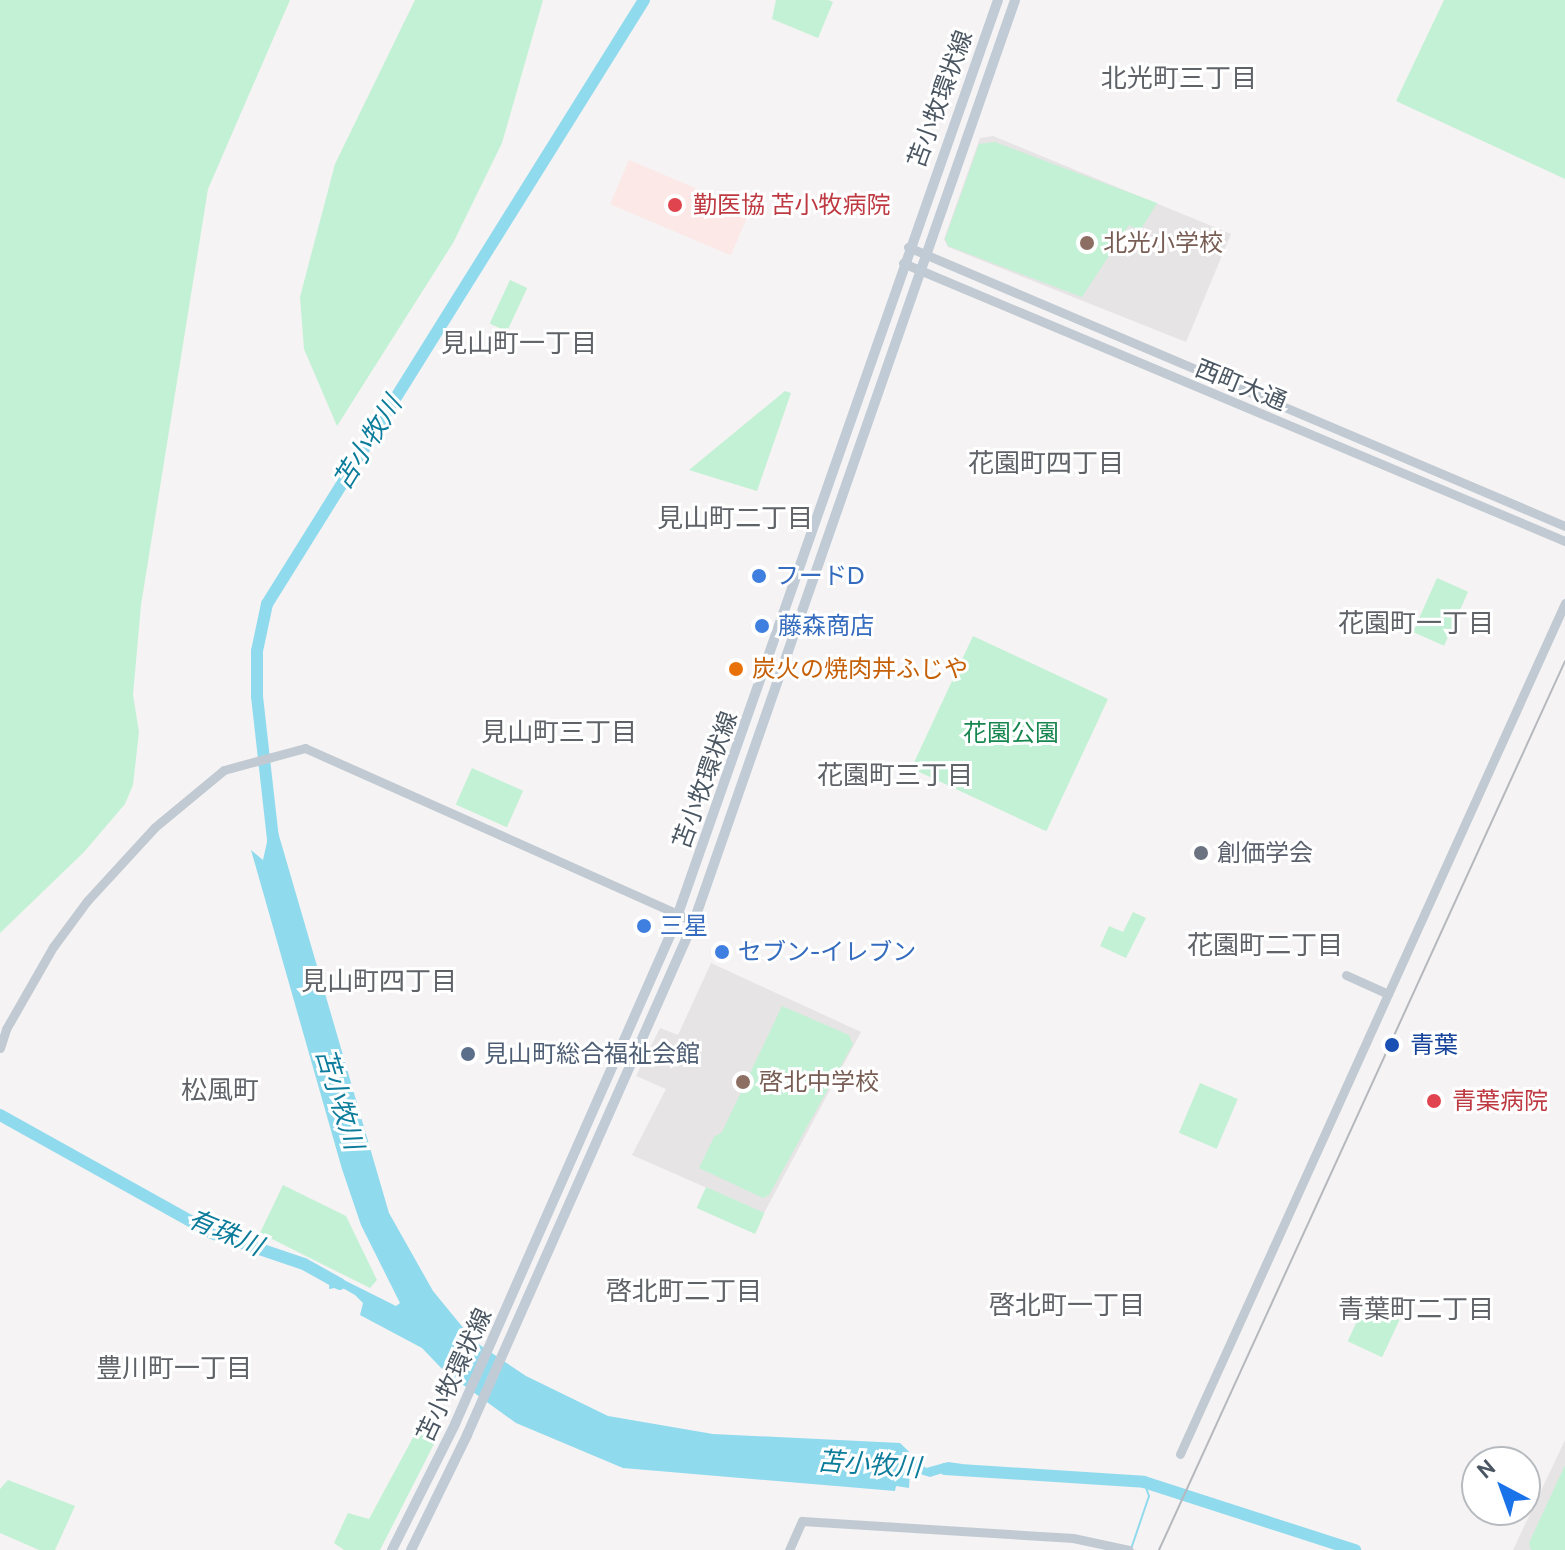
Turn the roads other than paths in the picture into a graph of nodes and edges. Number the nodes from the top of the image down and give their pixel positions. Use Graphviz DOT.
graph roads {
  1 [pos="998,0"];
  2 [pos="1015,0"];
  3 [pos="908,247"];
  4 [pos="925,254"];
  5 [pos="903,263"];
  6 [pos="920,270"];
  7 [pos="1565,526"];
  8 [pos="1565,541"];
  9 [pos="1565,603"];
  10 [pos="678,914"];
  11 [pos="694,921"];
  12 [pos="1346,975"];
  13 [pos="1388,994"];
  14 [pos="0,1048"];
  15 [pos="1180,1454"];
  16 [pos="1126,1549"];
  17 [pos="392,1550"];
  18 [pos="411,1550"];
  19 [pos="789,1550"];
  1 -- 3 [label="main road, 苫小牧環状線"];
  2 -- 4 [label="main road, 苫小牧環状線"];
  3 -- 4 [label="street, 西町大通"];
  3 -- 5 [label="main road, 苫小牧環状線"];
  4 -- 6 [label="main road, 苫小牧環状線"];
  4 -- 7 [label="street, 西町大通"];
  5 -- 6 [label="street, 西町大通"];
  5 -- 10 [label="main road, 苫小牧環状線"];
  6 -- 8 [label="street, 西町大通"];
  6 -- 11 [label="main road, 苫小牧環状線"];
  9 -- 13 [label="street"];
  10 -- 11 [label="street"];
  10 -- 14 [label="street"];
  10 -- 17 [label="main road, 苫小牧環状線"];
  11 -- 18 [label="main road, 苫小牧環状線"];
  12 -- 13 [label="street"];
  13 -- 15 [label="street"];
  16 -- 19 [label="street"];
}
